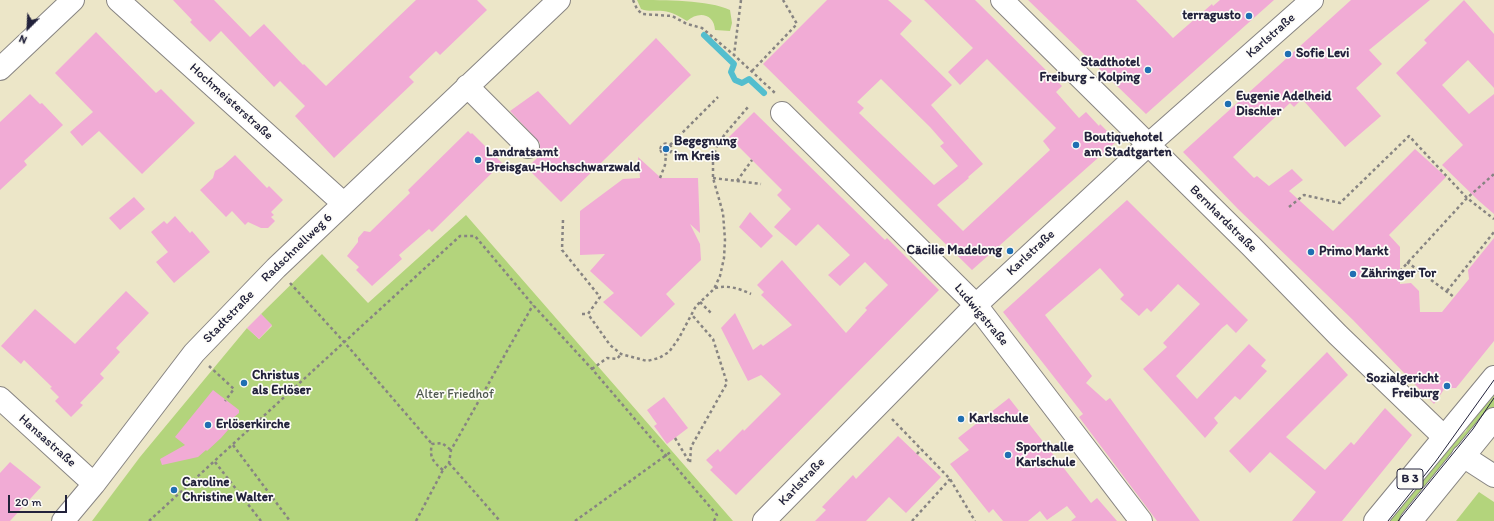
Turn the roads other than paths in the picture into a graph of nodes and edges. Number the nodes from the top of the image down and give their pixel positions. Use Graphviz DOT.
graph roads {
  1 [pos="73,0"];
  2 [pos="118,0"];
  3 [pos="559,0"];
  4 [pos="1002,0"];
  5 [pos="1312,0"];
  6 [pos="0,69"];
  7 [pos="460,93"];
  8 [pos="782,112"];
  9 [pos="1148,145"];
  10 [pos="525,150"];
  11 [pos="346,200"];
  12 [pos="276,268"];
  13 [pos="976,305"];
  14 [pos="1494,377"];
  15 [pos="0,398"];
  16 [pos="1494,419"];
  17 [pos="1444,437"];
  18 [pos="1463,456"];
  19 [pos="1494,476"];
  20 [pos="94,484"];
  21 [pos="64,521"];
  22 [pos="764,521"];
  23 [pos="1141,521"];
  24 [pos="1375,521"];
  25 [pos="1411,521"];
  1 -- 6 [label="street"];
  2 -- 11 [label="street, Hochmeisterstraße"];
  3 -- 7 [label="street"];
  4 -- 9 [label="street, Bernhardstraße"];
  5 -- 9 [label="street, Karlstraße"];
  7 -- 10 [label="street"];
  7 -- 11 [label="street"];
  8 -- 13 [label="street, Ludwigstraße"];
  9 -- 13 [label="street, Karlstraße"];
  9 -- 17 [label="street, Bernhardstraße"];
  11 -- 12 [label="street, Radschnellweg 6"];
  12 -- 20 [label="street, Stadtstraße"];
  13 -- 22 [label="street, Karlstraße"];
  13 -- 23 [label="street, Ludwigstraße"];
  14 -- 17 [label="street, B 3"];
  15 -- 20 [label="street, Hansastraße"];
  16 -- 18 [label="street, B 3"];
  17 -- 24 [label="street, B 3"];
  18 -- 19 [label="street"];
  18 -- 25 [label="street, B 3"];
  20 -- 21 [label="street, Stadtstraße"];
}
